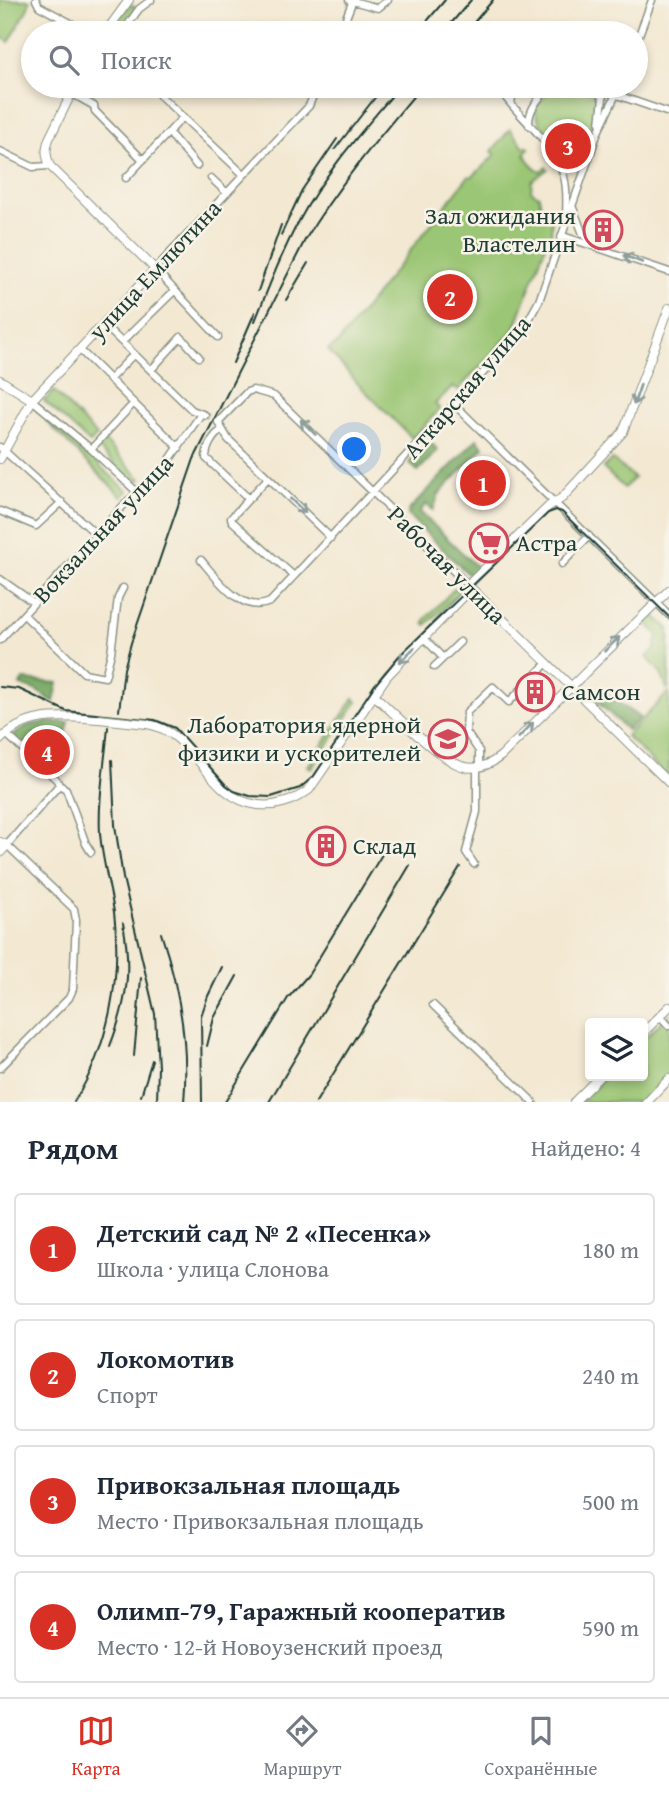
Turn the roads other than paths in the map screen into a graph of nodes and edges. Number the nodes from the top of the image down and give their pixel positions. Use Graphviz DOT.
graph roads {
  1 [pos="129,0"];
  2 [pos="151,0"];
  3 [pos="351,0"];
  4 [pos="388,0"];
  5 [pos="652,0"];
  6 [pos="36,1"];
  7 [pos="69,21"];
  8 [pos="114,21"];
  9 [pos="130,21"];
  10 [pos="344,21"];
  11 [pos="644,21"];
  12 [pos="69,98"];
  13 [pos="84,98"];
  14 [pos="163,98"];
  15 [pos="312,98"];
  16 [pos="508,98"];
  17 [pos="513,98"];
  18 [pos="540,98"];
  19 [pos="603,98"];
  20 [pos="614,98"];
  21 [pos="629,98"];
  22 [pos="511,104"];
  23 [pos="669,113"];
  24 [pos="183,117"];
  25 [pos="529,125"];
  26 [pos="598,132"];
  27 [pos="169,133"];
  28 [pos="593,145"];
  29 [pos="552,151"];
  30 [pos="0,152"];
  31 [pos="144,160"];
  32 [pos="50,166"];
  33 [pos="197,166"];
  34 [pos="244,174"];
  35 [pos="126,178"];
  36 [pos="211,178"];
  37 [pos="227,193"];
  38 [pos="573,208"];
  39 [pos="566,227"];
  40 [pos="563,236"];
  41 [pos="597,246"];
  42 [pos="155,269"];
  43 [pos="669,272"];
  44 [pos="174,291"];
  45 [pos="669,308"];
  46 [pos="104,325"];
  47 [pos="218,337"];
  48 [pos="122,342"];
  49 [pos="80,350"];
  50 [pos="134,354"];
  51 [pos="199,357"];
  52 [pos="152,370"];
  53 [pos="110,379"];
  54 [pos="0,380"];
  55 [pos="32,400"];
  56 [pos="134,403"];
  57 [pos="454,404"];
  58 [pos="222,430"];
  59 [pos="178,447"];
  60 [pos="2,449"];
  61 [pos="91,449"];
  62 [pos="0,459"];
  63 [pos="268,478"];
  64 [pos="373,492"];
  65 [pos="138,493"];
  66 [pos="248,498"];
  67 [pos="62,502"];
  68 [pos="556,503"];
  69 [pos="0,511"];
  70 [pos="97,535"];
  71 [pos="589,536"];
  72 [pos="331,538"];
  73 [pos="201,560"];
  74 [pos="562,564"];
  75 [pos="294,576"];
  76 [pos="0,579"];
  77 [pos="469,586"];
  78 [pos="123,588"];
  79 [pos="669,590"];
  80 [pos="656,602"];
  81 [pos="34,603"];
  82 [pos="24,615"];
  83 [pos="669,615"];
  84 [pos="424,638"];
  85 [pos="0,639"];
  86 [pos="460,642"];
  87 [pos="443,658"];
  88 [pos="546,664"];
  89 [pos="434,667"];
  90 [pos="569,687"];
  91 [pos="374,695"];
  92 [pos="3,737"];
  93 [pos="478,767"];
  94 [pos="669,783"];
  95 [pos="59,785"];
  96 [pos="3,844"];
  97 [pos="91,852"];
  98 [pos="0,853"];
  99 [pos="474,864"];
  100 [pos="433,1005"];
  101 [pos="669,1007"];
  102 [pos="660,1016"];
  103 [pos="669,1026"];
  104 [pos="648,1028"];
  105 [pos="0,1068"];
  106 [pos="669,1079"];
  107 [pos="595,1081"];
  108 [pos="533,1102"];
  109 [pos="573,1102"];
  110 [pos="647,1102"];
  1 -- 8 [label="main road"];
  2 -- 9 [label="street"];
  3 -- 4 [label="street"];
  3 -- 10 [label="street"];
  5 -- 11 [label="street"];
  6 -- 7 [label="street"];
  12 -- 32 [label="main road"];
  13 -- 31 [label="street"];
  14 -- 24 [label="street"];
  15 -- 34 [label="street, улица Емлютина"];
  16 -- 22 [label="street"];
  17 -- 22 [label="street"];
  18 -- 25 [label="street"];
  19 -- 26 [label="street, Аткарская улица"];
  20 -- 26 [label="street, Аткарская улица"];
  21 -- 23 [label="street"];
  22 -- 25 [label="street"];
  24 -- 27 [label="street"];
  24 -- 34 [label="street"];
  25 -- 29 [label="street"];
  26 -- 28 [label="street, Аткарская улица"];
  27 -- 31 [label="street"];
  27 -- 33 [label="street"];
  28 -- 29 [label="street"];
  28 -- 38 [label="street, Аткарская улица"];
  29 -- 39 [label="street"];
  30 -- 32 [label="street"];
  31 -- 35 [label="street"];
  32 -- 42 [label="main road"];
  34 -- 37 [label="street, улица Емлютина"];
  36 -- 37 [label="street"];
  37 -- 42 [label="street, улица Емлютина"];
  38 -- 39 [label="street, Аткарская улица"];
  38 -- 41 [label="street"];
  39 -- 40 [label="street, Аткарская улица"];
  40 -- 41 [label="street"];
  40 -- 57 [label="street, Аткарская улица"];
  43 -- 41 [label="street, one-way"];
  42 -- 44 [label="street"];
  42 -- 46 [label="main road, улица Емлютина"];
  44 -- 47 [label="street"];
  44 -- 48 [label="street"];
  45 -- 68 [label="main road, one-way"];
  46 -- 48 [label="street"];
  46 -- 49 [label="main road, улица Емлютина"];
  48 -- 50 [label="street"];
  49 -- 53 [label="street"];
  49 -- 55 [label="main road, улица Емлютина"];
  50 -- 52 [label="street"];
  50 -- 53 [label="street"];
  51 -- 52 [label="street"];
  52 -- 59 [label="street, Вокзальная улица"];
  53 -- 56 [label="street"];
  54 -- 55 [label="main road"];
  55 -- 60 [label="main road, улица Емлютина"];
  55 -- 61 [label="street"];
  56 -- 59 [label="street"];
  56 -- 61 [label="street"];
  57 -- 64 [label="street, Аткарская улица"];
  57 -- 68 [label="street"];
  58 -- 63 [label="street"];
  64 -- 58 [label="street, Рабочая улица, one-way"];
  58 -- 66 [label="street"];
  59 -- 65 [label="street, Вокзальная улица"];
  60 -- 62 [label="main road, улица Емлютина"];
  60 -- 67 [label="street"];
  61 -- 65 [label="street"];
  63 -- 66 [label="street"];
  63 -- 72 [label="street, one-way"];
  64 -- 72 [label="street, Аткарская улица"];
  64 -- 77 [label="street, Рабочая улица"];
  65 -- 70 [label="street, Вокзальная улица"];
  66 -- 75 [label="street"];
  67 -- 69 [label="street"];
  67 -- 70 [label="street"];
  68 -- 71 [label="street"];
  68 -- 77 [label="main road"];
  70 -- 81 [label="street, Вокзальная улица"];
  71 -- 74 [label="street"];
  71 -- 80 [label="street"];
  72 -- 75 [label="street, Аткарская улица"];
  73 -- 75 [label="street, Аткарская улица"];
  76 -- 81 [label="street"];
  77 -- 84 [label="main road"];
  77 -- 88 [label="main road, Рабочая улица"];
  78 -- 82 [label="street"];
  79 -- 80 [label="main road"];
  80 -- 83 [label="street"];
  90 -- 80 [label="main road, one-way"];
  81 -- 82 [label="street, Вокзальная улица"];
  82 -- 85 [label="street, Вокзальная улица"];
  84 -- 87 [label="street"];
  84 -- 91 [label="main road, one-way"];
  86 -- 87 [label="street"];
  87 -- 89 [label="street"];
  88 -- 90 [label="main road, Рабочая улица"];
  88 -- 93 [label="street"];
  93 -- 90 [label="main road, one-way"];
  90 -- 94 [label="main road, Рабочая улица"];
  91 -- 92 [label="main road, bridge"];
  91 -- 93 [label="main road"];
  92 -- 95 [label="street"];
  93 -- 99 [label="street"];
  95 -- 96 [label="street"];
  95 -- 97 [label="street"];
  96 -- 98 [label="main road"];
  96 -- 105 [label="street"];
  100 -- 108 [label="street"];
  101 -- 102 [label="main road"];
  102 -- 103 [label="street"];
  102 -- 104 [label="main road"];
  106 -- 110 [label="main road"];
  107 -- 109 [label="main road"];
}
